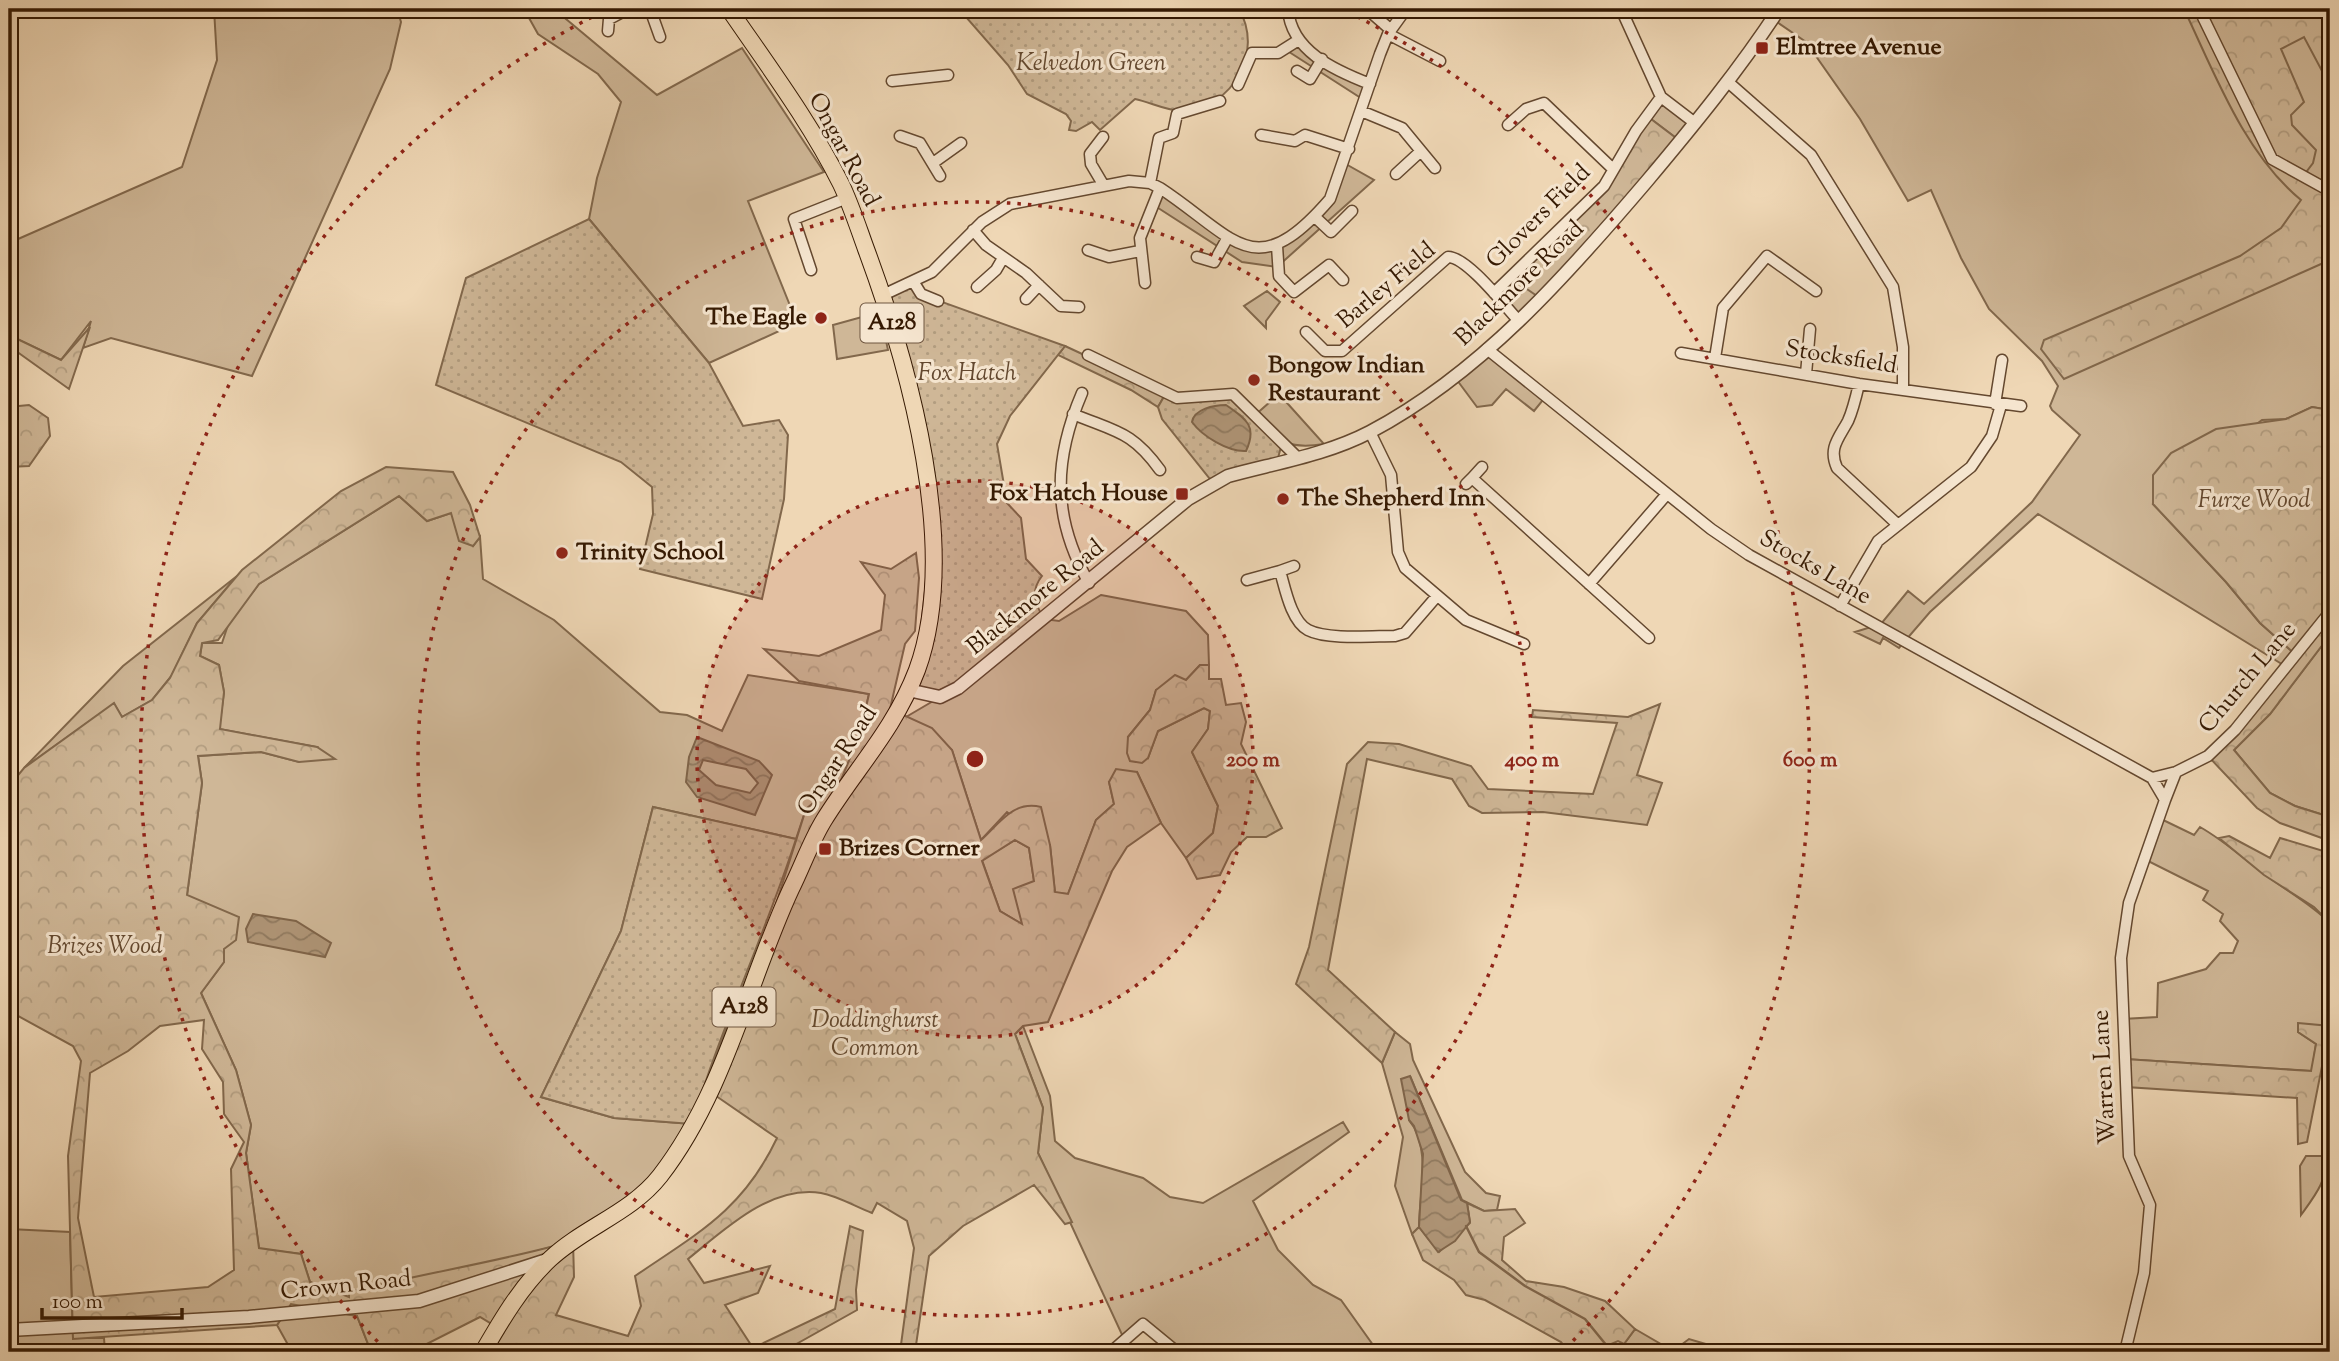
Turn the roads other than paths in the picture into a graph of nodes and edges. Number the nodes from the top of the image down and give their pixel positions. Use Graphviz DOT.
graph roads {
  1 [pos="628,9"];
  2 [pos="650,9"];
  3 [pos="729,9"];
  4 [pos="1287,9"];
  5 [pos="1367,9"];
  6 [pos="1406,9"];
  7 [pos="1621,9"];
  8 [pos="1779,9"];
  9 [pos="2199,9"];
  10 [pos="608,31"];
  11 [pos="1390,32"];
  12 [pos="660,37"];
  13 [pos="1297,41"];
  14 [pos="1322,59"];
  15 [pos="1440,61"];
  16 [pos="1297,71"];
  17 [pos="948,75"];
  18 [pos="892,81"];
  19 [pos="1728,82"];
  20 [pos="1370,84"];
  21 [pos="1238,85"];
  22 [pos="1661,97"];
  23 [pos="1220,101"];
  24 [pos="1361,111"];
  25 [pos="1695,123"];
  26 [pos="1508,125"];
  27 [pos="1261,135"];
  28 [pos="900,136"];
  29 [pos="1103,137"];
  30 [pos="961,143"];
  31 [pos="1349,149"];
  32 [pos="1421,151"];
  33 [pos="933,163"];
  34 [pos="1435,169"];
  35 [pos="1613,169"];
  36 [pos="1396,174"];
  37 [pos="940,176"];
  38 [pos="1155,185"];
  39 [pos="1104,186"];
  40 [pos="2330,191"];
  41 [pos="847,198"];
  42 [pos="1352,211"];
  43 [pos="1315,217"];
  44 [pos="973,230"];
  45 [pos="1224,234"];
  46 [pos="1277,246"];
  47 [pos="1088,250"];
  48 [pos="1140,251"];
  49 [pos="1197,257"];
  50 [pos="1003,258"];
  51 [pos="811,270"];
  52 [pos="1342,280"];
  53 [pos="913,281"];
  54 [pos="1146,283"];
  55 [pos="1039,285"];
  56 [pos="977,287"];
  57 [pos="1816,291"];
  58 [pos="1493,293"];
  59 [pos="883,295"];
  60 [pos="1027,299"];
  61 [pos="938,301"];
  62 [pos="1079,307"];
  63 [pos="1518,320"];
  64 [pos="1810,329"];
  65 [pos="1306,332"];
  66 [pos="1487,349"];
  67 [pos="1681,354"];
  68 [pos="1088,355"];
  69 [pos="1715,358"];
  70 [pos="2002,359"];
  71 [pos="1806,374"];
  72 [pos="1859,384"];
  73 [pos="1903,389"];
  74 [pos="1082,393"];
  75 [pos="1998,405"];
  76 [pos="2021,405"];
  77 [pos="1073,414"];
  78 [pos="1370,432"];
  79 [pos="1298,458"];
  80 [pos="1482,467"];
  81 [pos="1160,470"];
  82 [pos="1667,494"];
  83 [pos="1896,523"];
  84 [pos="1294,566"];
  85 [pos="1280,572"];
  86 [pos="1247,580"];
  87 [pos="1089,583"];
  88 [pos="1589,584"];
  89 [pos="1437,596"];
  90 [pos="1840,606"];
  91 [pos="2330,612"];
  92 [pos="1649,638"];
  93 [pos="1524,644"];
  94 [pos="908,690"];
  95 [pos="2176,772"];
  96 [pos="2152,778"];
  97 [pos="2165,800"];
  98 [pos="550,1259"];
  99 [pos="516,1270"];
  100 [pos="526,1287"];
  101 [pos="9,1330"];
  102 [pos="483,1352"];
  103 [pos="1111,1352"];
  104 [pos="1177,1352"];
  105 [pos="2125,1352"];
  1 -- 10 [label="street"];
  2 -- 12 [label="street"];
  3 -- 41 [label="main road, Ongar Road / A128"];
  4 -- 13 [label="street"];
  5 -- 11 [label="street"];
  6 -- 11 [label="street"];
  7 -- 22 [label="street"];
  8 -- 19 [label="street, Blackmore Road"];
  9 -- 40 [label="street"];
  11 -- 15 [label="street"];
  11 -- 20 [label="street"];
  13 -- 14 [label="street"];
  13 -- 21 [label="street"];
  14 -- 16 [label="street"];
  14 -- 20 [label="street"];
  17 -- 18 [label="street"];
  19 -- 25 [label="street, Blackmore Road"];
  19 -- 73 [label="street"];
  20 -- 24 [label="street"];
  22 -- 25 [label="street"];
  22 -- 35 [label="street, Glovers Field"];
  23 -- 38 [label="street"];
  24 -- 31 [label="street"];
  24 -- 32 [label="street"];
  25 -- 63 [label="street, Blackmore Road"];
  26 -- 35 [label="street, Glovers Field"];
  27 -- 31 [label="street"];
  28 -- 33 [label="street"];
  29 -- 39 [label="street"];
  30 -- 33 [label="street"];
  31 -- 43 [label="street"];
  32 -- 34 [label="street"];
  32 -- 36 [label="street"];
  33 -- 37 [label="street"];
  35 -- 58 [label="street, Glovers Field"];
  38 -- 39 [label="street"];
  38 -- 45 [label="street"];
  38 -- 48 [label="street"];
  39 -- 44 [label="street"];
  41 -- 51 [label="street"];
  41 -- 59 [label="main road, Ongar Road / A128"];
  42 -- 43 [label="street"];
  43 -- 46 [label="street"];
  44 -- 50 [label="street"];
  44 -- 53 [label="street"];
  45 -- 46 [label="street"];
  45 -- 49 [label="street"];
  46 -- 52 [label="street"];
  47 -- 48 [label="street"];
  48 -- 54 [label="street"];
  50 -- 55 [label="street"];
  50 -- 56 [label="street"];
  53 -- 59 [label="street"];
  53 -- 61 [label="street"];
  55 -- 60 [label="street"];
  55 -- 62 [label="street"];
  57 -- 69 [label="street"];
  58 -- 63 [label="street, Barley Field"];
  58 -- 65 [label="street, Barley Field"];
  59 -- 94 [label="main road, Ongar Road / A128"];
  63 -- 66 [label="street, Blackmore Road"];
  64 -- 71 [label="street"];
  66 -- 78 [label="street, Blackmore Road"];
  66 -- 82 [label="street, Stocks Lane"];
  67 -- 69 [label="street, Stocksfield"];
  68 -- 79 [label="street"];
  69 -- 71 [label="street, Stocksfield"];
  70 -- 75 [label="street"];
  71 -- 72 [label="street, Stocksfield"];
  72 -- 73 [label="street, Stocksfield"];
  72 -- 83 [label="street"];
  73 -- 75 [label="street, Stocksfield"];
  74 -- 77 [label="street"];
  75 -- 76 [label="street, Stocksfield"];
  75 -- 83 [label="street"];
  77 -- 81 [label="street"];
  77 -- 87 [label="street"];
  78 -- 79 [label="street, Blackmore Road"];
  78 -- 89 [label="street"];
  79 -- 87 [label="street, Blackmore Road"];
  80 -- 88 [label="street"];
  82 -- 88 [label="street"];
  82 -- 90 [label="street, Stocks Lane"];
  83 -- 90 [label="street"];
  84 -- 85 [label="street"];
  85 -- 86 [label="street"];
  85 -- 89 [label="street"];
  87 -- 94 [label="street, Blackmore Road"];
  88 -- 92 [label="street"];
  89 -- 93 [label="street"];
  90 -- 96 [label="street, Stocks Lane"];
  91 -- 95 [label="street, Church Lane"];
  94 -- 98 [label="main road, Ongar Road / A128"];
  95 -- 96 [label="street, Church Lane"];
  95 -- 97 [label="street, Warren Lane"];
  96 -- 97 [label="street"];
  97 -- 105 [label="street, Warren Lane"];
  98 -- 99 [label="street, Crown Road"];
  98 -- 100 [label="main road, Ongar Road / A128"];
  99 -- 100 [label="street"];
  99 -- 101 [label="street, Crown Road"];
  100 -- 102 [label="main road, Ongar Road / A128"];
  103 -- 104 [label="street"];
}
